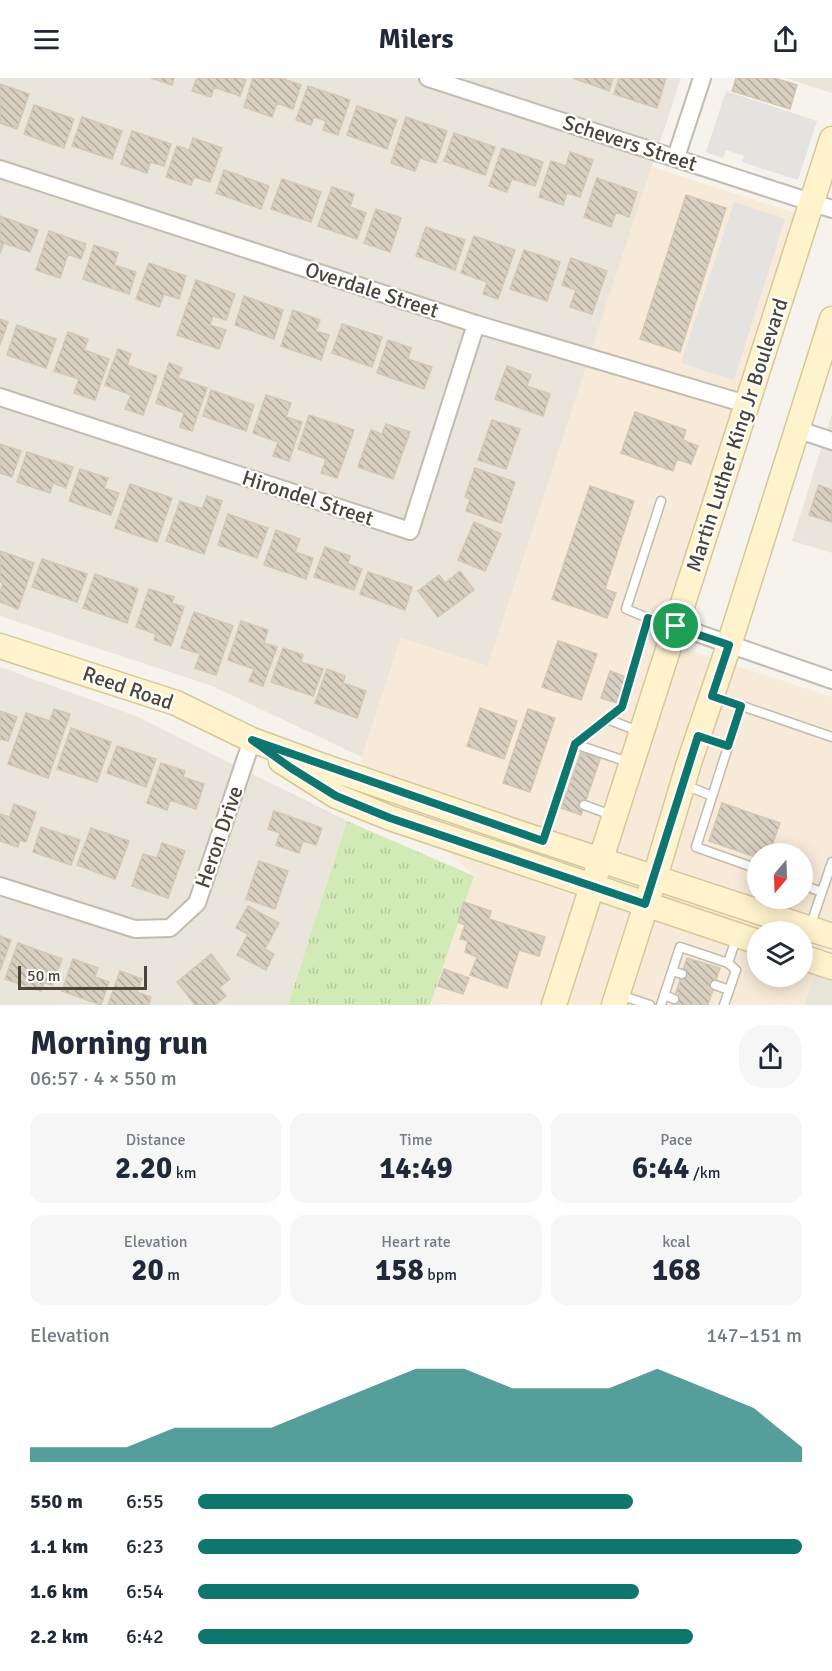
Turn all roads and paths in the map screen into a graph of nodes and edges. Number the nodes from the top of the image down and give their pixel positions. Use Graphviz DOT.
graph roads {
  1 [pos="428,78"];
  2 [pos="702,78"];
  3 [pos="832,139"];
  4 [pos="676,157"];
  5 [pos="0,169"];
  6 [pos="822,206"];
  7 [pos="832,319"];
  8 [pos="476,324"];
  9 [pos="0,398"];
  10 [pos="746,404"];
  11 [pos="796,429"];
  12 [pos="832,441"];
  13 [pos="661,501"];
  14 [pos="648,618"];
  15 [pos="676,626"];
  16 [pos="0,645"];
  17 [pos="729,645"];
  18 [pos="832,680"];
  19 [pos="712,696"];
  20 [pos="741,706"];
  21 [pos="607,719"];
  22 [pos="642,732"];
  23 [pos="698,736"];
  24 [pos="832,736"];
  25 [pos="252,740"];
  26 [pos="575,744"];
  27 [pos="728,746"];
  28 [pos="632,763"];
  29 [pos="682,784"];
  30 [pos="712,796"];
  31 [pos="584,805"];
  32 [pos="614,816"];
  33 [pos="543,841"];
  34 [pos="600,860"];
  35 [pos="832,862"];
  36 [pos="747,865"];
  37 [pos="655,877"];
  38 [pos="0,886"];
  39 [pos="591,886"];
  40 [pos="813,889"];
  41 [pos="822,892"];
  42 [pos="645,904"];
  43 [pos="821,932"];
  44 [pos="747,939"];
  45 [pos="813,961"];
  46 [pos="728,963"];
  47 [pos="832,967"];
  48 [pos="672,971"];
  49 [pos="682,974"];
  50 [pos="715,985"];
  51 [pos="729,990"];
  52 [pos="664,995"];
  53 [pos="674,999"];
  54 [pos="615,1000"];
  55 [pos="554,1005"];
  56 [pos="650,1005"];
  57 [pos="661,1005"];
  58 [pos="724,1005"];
  1 -- 4 [label="street, Schevers Street"];
  2 -- 4 [label="street"];
  3 -- 6 [label="main road, Martin Luther King Jr Boulevard"];
  4 -- 6 [label="street, Schevers Street"];
  5 -- 8 [label="street, Overdale Street"];
  6 -- 10 [label="main road, Martin Luther King Jr Boulevard"];
  7 -- 11 [label="main road"];
  8 -- 9 [label="street, Hirondel Street"];
  8 -- 10 [label="street, Overdale Street"];
  10 -- 15 [label="main road, Martin Luther King Jr Boulevard"];
  11 -- 12 [label="street"];
  11 -- 17 [label="main road"];
  13 -- 14 [label="lane"];
  14 -- 15 [label="lane"];
  14 -- 21 [label="lane"];
  15 -- 17 [label="street"];
  15 -- 22 [label="main road, Martin Luther King Jr Boulevard"];
  16 -- 25 [label="main road, Reed Road"];
  17 -- 18 [label="street"];
  17 -- 19 [label="main road"];
  19 -- 20 [label="lane"];
  19 -- 23 [label="main road"];
  20 -- 24 [label="lane"];
  20 -- 27 [label="lane"];
  21 -- 22 [label="lane"];
  21 -- 26 [label="lane"];
  22 -- 28 [label="main road, Martin Luther King Jr Boulevard"];
  23 -- 27 [label="lane"];
  23 -- 29 [label="main road"];
  25 -- 33 [label="main road, Reed Road"];
  25 -- 38 [label="street, Heron Drive"];
  25 -- 39 [label="main road, Reed Road"];
  26 -- 28 [label="lane"];
  26 -- 33 [label="lane"];
  27 -- 30 [label="lane"];
  28 -- 32 [label="main road, Martin Luther King Jr Boulevard"];
  29 -- 30 [label="lane"];
  29 -- 37 [label="main road"];
  30 -- 36 [label="lane"];
  31 -- 32 [label="lane"];
  32 -- 34 [label="main road, Martin Luther King Jr Boulevard"];
  33 -- 34 [label="main road, Reed Road"];
  34 -- 37 [label="main road, Reed Road"];
  34 -- 39 [label="main road, Martin Luther King Jr Boulevard"];
  35 -- 41 [label="lane"];
  37 -- 42 [label="main road"];
  37 -- 43 [label="main road, Reed Road"];
  39 -- 42 [label="main road, Reed Road"];
  39 -- 55 [label="main road, Martin Luther King Jr Boulevard"];
  40 -- 41 [label="lane"];
  41 -- 43 [label="lane"];
  42 -- 44 [label="main road, Reed Road"];
  42 -- 54 [label="main road"];
  44 -- 46 [label="lane"];
  45 -- 47 [label="main road"];
  46 -- 48 [label="lane"];
  46 -- 51 [label="lane"];
  48 -- 49 [label="lane"];
  48 -- 52 [label="lane"];
  50 -- 51 [label="lane"];
  51 -- 58 [label="lane"];
  52 -- 53 [label="lane"];
  52 -- 57 [label="lane"];
  54 -- 56 [label="lane"];
}
